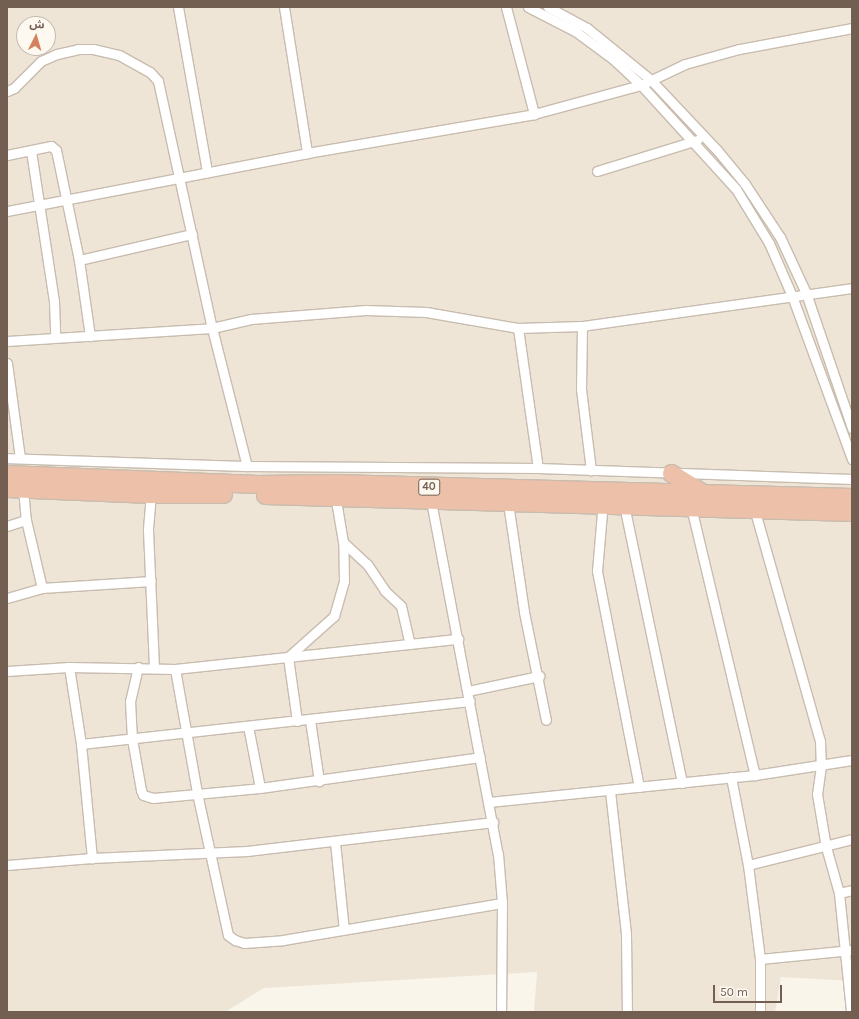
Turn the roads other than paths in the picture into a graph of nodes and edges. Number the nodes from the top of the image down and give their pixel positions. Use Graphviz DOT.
graph roads {
  1 [pos="178,7"];
  2 [pos="284,7"];
  3 [pos="506,7"];
  4 [pos="528,7"];
  5 [pos="548,7"];
  6 [pos="852,28"];
  7 [pos="651,80"];
  8 [pos="642,85"];
  9 [pos="7,91"];
  10 [pos="534,114"];
  11 [pos="704,136"];
  12 [pos="693,142"];
  13 [pos="31,151"];
  14 [pos="307,153"];
  15 [pos="7,154"];
  16 [pos="597,171"];
  17 [pos="207,172"];
  18 [pos="178,177"];
  19 [pos="67,198"];
  20 [pos="40,204"];
  21 [pos="7,211"];
  22 [pos="192,234"];
  23 [pos="79,260"];
  24 [pos="852,288"];
  25 [pos="806,293"];
  26 [pos="792,296"];
  27 [pos="582,326"];
  28 [pos="212,328"];
  29 [pos="518,328"];
  30 [pos="90,336"];
  31 [pos="55,337"];
  32 [pos="7,341"];
  33 [pos="7,363"];
  34 [pos="852,428"];
  35 [pos="7,458"];
  36 [pos="20,458"];
  37 [pos="852,459"];
  38 [pos="247,466"];
  39 [pos="455,468"];
  40 [pos="538,468"];
  41 [pos="591,470"];
  42 [pos="671,473"];
  43 [pos="7,474"];
  44 [pos="852,478"];
  45 [pos="15,488"];
  46 [pos="456,488"];
  47 [pos="335,491"];
  48 [pos="704,493"];
  49 [pos="151,494"];
  50 [pos="852,497"];
  51 [pos="603,498"];
  52 [pos="431,501"];
  53 [pos="508,502"];
  54 [pos="624,505"];
  55 [pos="691,508"];
  56 [pos="754,508"];
  57 [pos="852,512"];
  58 [pos="26,520"];
  59 [pos="7,526"];
  60 [pos="343,542"];
  61 [pos="152,581"];
  62 [pos="42,588"];
  63 [pos="7,598"];
  64 [pos="458,640"];
  65 [pos="410,644"];
  66 [pos="288,657"];
  67 [pos="69,667"];
  68 [pos="138,667"];
  69 [pos="154,667"];
  70 [pos="174,669"];
  71 [pos="7,671"];
  72 [pos="539,676"];
  73 [pos="468,691"];
  74 [pos="470,701"];
  75 [pos="310,720"];
  76 [pos="546,720"];
  77 [pos="297,721"];
  78 [pos="248,726"];
  79 [pos="186,733"];
  80 [pos="132,739"];
  81 [pos="81,744"];
  82 [pos="480,757"];
  83 [pos="852,760"];
  84 [pos="821,766"];
  85 [pos="755,775"];
  86 [pos="731,778"];
  87 [pos="319,781"];
  88 [pos="682,783"];
  89 [pos="639,787"];
  90 [pos="260,788"];
  91 [pos="610,791"];
  92 [pos="197,793"];
  93 [pos="489,802"];
  94 [pos="493,822"];
  95 [pos="852,839"];
  96 [pos="336,842"];
  97 [pos="826,847"];
  98 [pos="210,852"];
  99 [pos="92,858"];
  100 [pos="7,865"];
  101 [pos="748,865"];
  102 [pos="852,890"];
  103 [pos="839,893"];
  104 [pos="502,902"];
  105 [pos="344,930"];
  106 [pos="848,951"];
  107 [pos="760,959"];
  108 [pos="502,1012"];
  109 [pos="628,1012"];
  110 [pos="760,1012"];
  111 [pos="851,1012"];
  1 -- 17 [label="street"];
  2 -- 14 [label="street"];
  3 -- 10 [label="street"];
  4 -- 8 [label="street"];
  5 -- 7 [label="street"];
  6 -- 7 [label="street"];
  7 -- 8 [label="street"];
  7 -- 11 [label="street"];
  8 -- 10 [label="street"];
  8 -- 12 [label="street"];
  9 -- 18 [label="street"];
  10 -- 14 [label="street"];
  11 -- 12 [label="street"];
  11 -- 25 [label="street"];
  12 -- 16 [label="street"];
  12 -- 26 [label="street"];
  13 -- 15 [label="street"];
  13 -- 19 [label="street"];
  13 -- 20 [label="street"];
  14 -- 17 [label="street"];
  17 -- 18 [label="street"];
  18 -- 19 [label="street"];
  18 -- 22 [label="street"];
  19 -- 20 [label="street"];
  19 -- 23 [label="street"];
  20 -- 21 [label="street"];
  20 -- 31 [label="street"];
  22 -- 23 [label="street"];
  22 -- 28 [label="street"];
  23 -- 30 [label="street"];
  24 -- 25 [label="street"];
  25 -- 26 [label="street"];
  25 -- 34 [label="street"];
  26 -- 27 [label="street"];
  26 -- 37 [label="street"];
  27 -- 29 [label="street"];
  27 -- 41 [label="street"];
  28 -- 29 [label="street"];
  28 -- 30 [label="street"];
  28 -- 38 [label="street"];
  29 -- 40 [label="street"];
  30 -- 31 [label="street"];
  31 -- 32 [label="street"];
  33 -- 36 [label="street"];
  35 -- 36 [label="street"];
  36 -- 38 [label="street"];
  38 -- 39 [label="street"];
  39 -- 40 [label="street"];
  39 -- 46 [label="street"];
  40 -- 41 [label="street"];
  41 -- 42 [label="street"];
  42 -- 44 [label="street"];
  42 -- 48 [label="highway"];
  43 -- 47 [label="highway, 40"];
  45 -- 49 [label="highway, 40"];
  45 -- 58 [label="street"];
  46 -- 47 [label="highway, 40"];
  46 -- 51 [label="highway, 40"];
  47 -- 49 [label="highway, 40"];
  47 -- 52 [label="highway, 40"];
  47 -- 60 [label="street"];
  48 -- 50 [label="highway, 40"];
  48 -- 51 [label="highway, 40"];
  49 -- 61 [label="street"];
  51 -- 53 [label="highway, 40"];
  51 -- 54 [label="highway, 40"];
  51 -- 89 [label="street"];
  52 -- 53 [label="highway, 40"];
  52 -- 64 [label="street"];
  53 -- 72 [label="street"];
  54 -- 55 [label="highway, 40"];
  54 -- 88 [label="street"];
  55 -- 56 [label="highway, 40"];
  55 -- 85 [label="street"];
  56 -- 57 [label="highway, 40"];
  56 -- 84 [label="street"];
  58 -- 59 [label="street"];
  58 -- 62 [label="street"];
  60 -- 65 [label="street"];
  60 -- 66 [label="street"];
  61 -- 62 [label="street"];
  61 -- 69 [label="street"];
  62 -- 63 [label="street"];
  64 -- 65 [label="street"];
  64 -- 73 [label="street"];
  65 -- 66 [label="street"];
  66 -- 70 [label="street"];
  66 -- 77 [label="street"];
  67 -- 68 [label="street"];
  67 -- 71 [label="street"];
  67 -- 81 [label="street"];
  68 -- 69 [label="street"];
  68 -- 80 [label="street"];
  69 -- 70 [label="street"];
  70 -- 79 [label="street"];
  72 -- 73 [label="street"];
  72 -- 76 [label="street"];
  73 -- 74 [label="street"];
  74 -- 75 [label="street"];
  74 -- 82 [label="street"];
  75 -- 77 [label="street"];
  75 -- 87 [label="street"];
  77 -- 78 [label="street"];
  78 -- 79 [label="street"];
  78 -- 90 [label="street"];
  79 -- 80 [label="street"];
  79 -- 92 [label="street"];
  80 -- 81 [label="street"];
  80 -- 92 [label="street"];
  81 -- 99 [label="street"];
  82 -- 87 [label="street"];
  82 -- 93 [label="street"];
  83 -- 84 [label="street"];
  84 -- 85 [label="street"];
  84 -- 97 [label="street"];
  85 -- 86 [label="street"];
  86 -- 88 [label="street"];
  86 -- 101 [label="street"];
  87 -- 90 [label="street"];
  88 -- 89 [label="street"];
  89 -- 91 [label="street"];
  90 -- 92 [label="street"];
  91 -- 93 [label="street"];
  91 -- 109 [label="street"];
  92 -- 98 [label="street"];
  93 -- 94 [label="street"];
  94 -- 96 [label="street"];
  94 -- 104 [label="street"];
  95 -- 97 [label="street"];
  96 -- 98 [label="street"];
  96 -- 105 [label="street"];
  97 -- 101 [label="street"];
  97 -- 103 [label="street"];
  98 -- 99 [label="street"];
  98 -- 105 [label="street"];
  99 -- 100 [label="street"];
  101 -- 107 [label="street"];
  102 -- 103 [label="street"];
  103 -- 106 [label="street"];
  104 -- 105 [label="street"];
  104 -- 108 [label="street"];
  106 -- 107 [label="street"];
  106 -- 111 [label="street"];
  107 -- 110 [label="street"];
}
